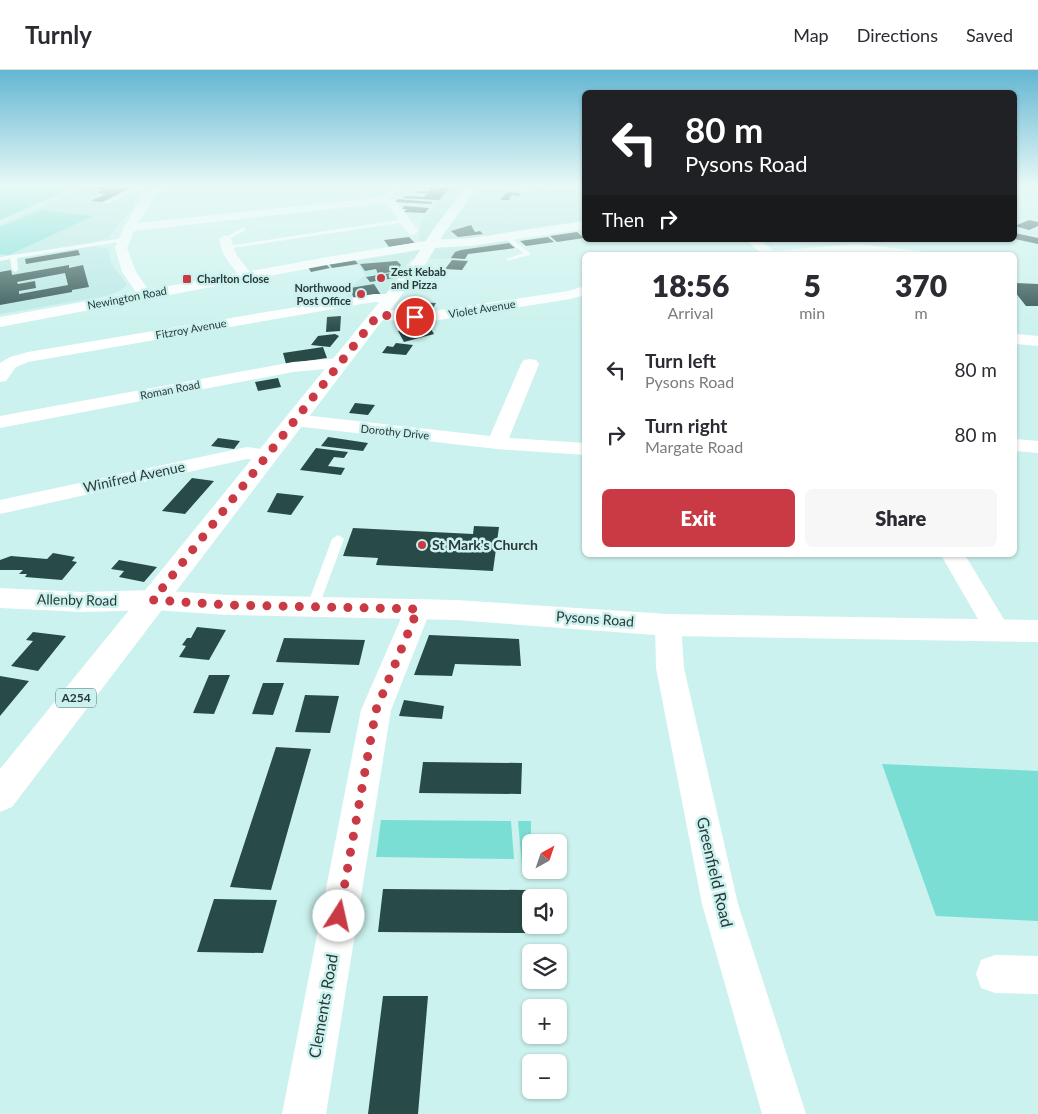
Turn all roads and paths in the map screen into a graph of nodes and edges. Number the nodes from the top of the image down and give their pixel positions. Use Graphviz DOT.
graph roads {
  1 [pos="118,236"];
  2 [pos="125,236"];
  3 [pos="235,236"];
  4 [pos="304,236"];
  5 [pos="437,236"];
  6 [pos="507,236"];
  7 [pos="755,242"];
  8 [pos="225,243"];
  9 [pos="431,244"];
  10 [pos="856,244"];
  11 [pos="767,252"];
  12 [pos="787,252"];
  13 [pos="903,252"];
  14 [pos="13,257"];
  15 [pos="0,259"];
  16 [pos="508,260"];
  17 [pos="15,270"];
  18 [pos="246,276"];
  19 [pos="582,291"];
  20 [pos="145,295"];
  21 [pos="390,298"];
  22 [pos="378,315"];
  23 [pos="0,322"];
  24 [pos="1017,339"];
  25 [pos="1038,341"];
  26 [pos="340,363"];
  27 [pos="529,364"];
  28 [pos="0,377"];
  29 [pos="294,420"];
  30 [pos="0,422"];
  31 [pos="497,443"];
  32 [pos="1017,446"];
  33 [pos="1038,447"];
  34 [pos="582,449"];
  35 [pos="268,455"];
  36 [pos="0,507"];
  37 [pos="338,539"];
  38 [pos="954,557"];
  39 [pos="0,598"];
  40 [pos="153,600"];
  41 [pos="313,606"];
  42 [pos="418,609"];
  43 [pos="668,625"];
  44 [pos="998,631"];
  45 [pos="1038,631"];
  46 [pos="0,796"];
  47 [pos="995,974"];
  48 [pos="1038,975"];
  49 [pos="304,1114"];
  50 [pos="784,1114"];
  1 -- 14 [label="lane"];
  2 -- 20 [label="street"];
  3 -- 8 [label="lane"];
  4 -- 8 [label="lane"];
  5 -- 9 [label="main road, A254"];
  6 -- 9 [label="main road, Newington Road"];
  6 -- 16 [label="lane"];
  7 -- 11 [label="street"];
  8 -- 18 [label="street"];
  9 -- 18 [label="main road, Newington Road"];
  9 -- 21 [label="main road, A254"];
  10 -- 12 [label="street"];
  10 -- 13 [label="street"];
  14 -- 15 [label="lane"];
  14 -- 17 [label="lane"];
  18 -- 20 [label="main road, Newington Road"];
  19 -- 22 [label="street, Violet Avenue"];
  20 -- 23 [label="main road, Newington Road"];
  21 -- 22 [label="main road, A254"];
  21 -- 28 [label="street, Fitzroy Avenue"];
  22 -- 26 [label="main road, A254"];
  24 -- 25 [label="street"];
  26 -- 29 [label="main road, A254"];
  26 -- 30 [label="street, Roman Road"];
  27 -- 31 [label="street"];
  29 -- 31 [label="street, Dorothy Drive"];
  29 -- 35 [label="main road, A254"];
  31 -- 34 [label="street, Dorothy Drive"];
  32 -- 33 [label="street"];
  35 -- 36 [label="street, Winifred Avenue"];
  35 -- 40 [label="main road, A254"];
  37 -- 41 [label="lane"];
  38 -- 44 [label="street"];
  39 -- 40 [label="main road, Allenby Road"];
  40 -- 41 [label="main road, Pysons Road"];
  40 -- 46 [label="main road, A254"];
  41 -- 42 [label="main road, Pysons Road"];
  42 -- 43 [label="main road, Pysons Road"];
  42 -- 49 [label="street, Clements Road"];
  43 -- 44 [label="main road, Pysons Road"];
  43 -- 50 [label="street, Greenfield Road"];
  44 -- 45 [label="main road, Pysons Road"];
  47 -- 48 [label="street"];
}
